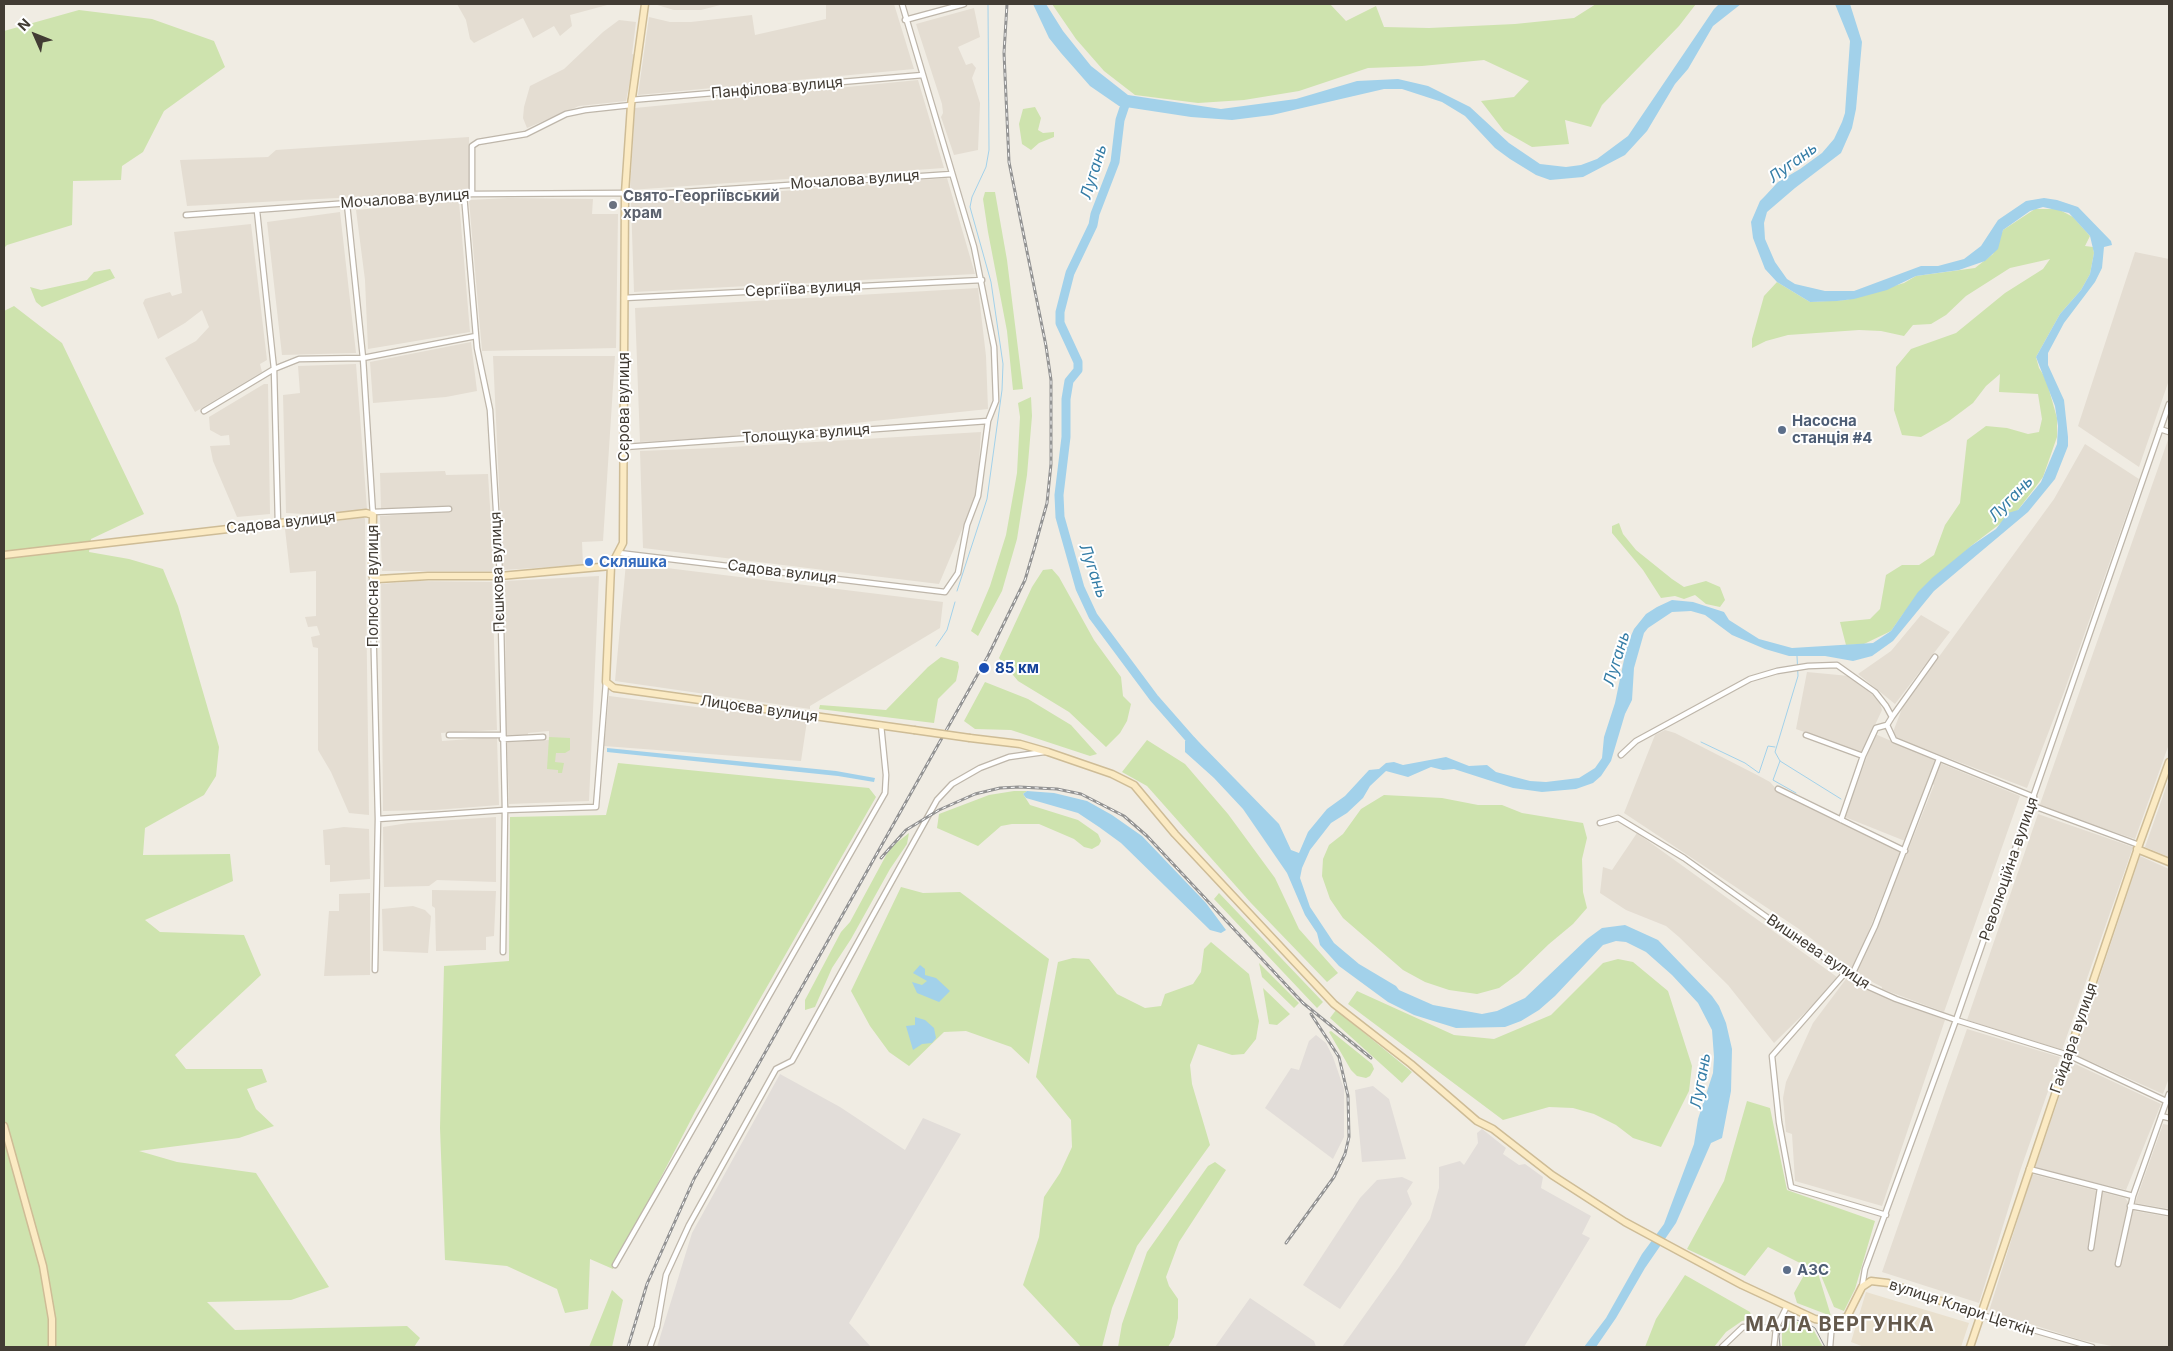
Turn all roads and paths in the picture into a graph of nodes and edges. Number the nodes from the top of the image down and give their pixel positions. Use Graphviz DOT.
graph roads {
  1 [pos="645,4"];
  2 [pos="902,4"];
  3 [pos="964,4"];
  4 [pos="906,20"];
  5 [pos="923,76"];
  6 [pos="631,102"];
  7 [pos="952,174"];
  8 [pos="472,194"];
  9 [pos="464,195"];
  10 [pos="625,195"];
  11 [pos="347,204"];
  12 [pos="256,211"];
  13 [pos="186,215"];
  14 [pos="982,280"];
  15 [pos="624,298"];
  16 [pos="476,336"];
  17 [pos="363,358"];
  18 [pos="274,369"];
  19 [pos="2169,404"];
  20 [pos="204,410"];
  21 [pos="988,422"];
  22 [pos="2160,430"];
  23 [pos="2169,432"];
  24 [pos="624,447"];
  25 [pos="449,509"];
  26 [pos="373,514"];
  27 [pos="278,524"];
  28 [pos="619,553"];
  29 [pos="4,555"];
  30 [pos="611,566"];
  31 [pos="372,575"];
  32 [pos="500,576"];
  33 [pos="1935,657"];
  34 [pos="606,682"];
  35 [pos="1892,717"];
  36 [pos="881,725"];
  37 [pos="1887,725"];
  38 [pos="450,734"];
  39 [pos="1806,735"];
  40 [pos="502,737"];
  41 [pos="543,738"];
  42 [pos="1048,752"];
  43 [pos="1621,755"];
  44 [pos="1863,756"];
  45 [pos="1939,759"];
  46 [pos="2169,762"];
  47 [pos="1778,789"];
  48 [pos="2034,797"];
  49 [pos="2031,805"];
  50 [pos="505,810"];
  51 [pos="378,819"];
  52 [pos="1841,820"];
  53 [pos="1600,822"];
  54 [pos="2138,847"];
  55 [pos="1905,851"];
  56 [pos="2169,862"];
  57 [pos="503,952"];
  58 [pos="375,970"];
  59 [pos="1845,973"];
  60 [pos="1851,977"];
  61 [pos="1956,1020"];
  62 [pos="2068,1055"];
  63 [pos="2169,1094"];
  64 [pos="2166,1101"];
  65 [pos="2161,1116"];
  66 [pos="2169,1118"];
  67 [pos="4,1126"];
  68 [pos="2029,1169"];
  69 [pos="2100,1188"];
  70 [pos="2133,1196"];
  71 [pos="2130,1206"];
  72 [pos="2169,1213"];
  73 [pos="1886,1215"];
  74 [pos="2091,1248"];
  75 [pos="2118,1264"];
  76 [pos="616,1265"];
  77 [pos="1862,1287"];
  78 [pos="1787,1306"];
  79 [pos="1982,1315"];
  80 [pos="1832,1322"];
  81 [pos="1776,1328"];
  82 [pos="2076,1345"];
  83 [pos="52,1347"];
  84 [pos="650,1347"];
  85 [pos="1722,1347"];
  86 [pos="1774,1347"];
  87 [pos="1830,1347"];
  88 [pos="1970,1347"];
  89 [pos="2092,1347"];
  1 -- 6 [label="street, Сєрова вулиця"];
  2 -- 4 [label="street"];
  3 -- 4 [label="street"];
  4 -- 5 [label="street"];
  5 -- 6 [label="street, Панфілова вулиця"];
  5 -- 7 [label="street"];
  6 -- 8 [label="street, Панфілова вулиця"];
  6 -- 10 [label="street, Сєрова вулиця"];
  7 -- 10 [label="street, Мочалова вулиця"];
  7 -- 14 [label="street"];
  8 -- 9 [label="street, Мочалова вулиця"];
  8 -- 10 [label="street, Мочалова вулиця"];
  9 -- 11 [label="street, Мочалова вулиця"];
  9 -- 16 [label="street, Пєшкова вулиця"];
  10 -- 15 [label="street, Сєрова вулиця"];
  11 -- 12 [label="street, Мочалова вулиця"];
  11 -- 17 [label="street, Полюсна вулиця"];
  12 -- 13 [label="street, Мочалова вулиця"];
  12 -- 18 [label="street"];
  14 -- 15 [label="street, Сергіїва вулиця"];
  14 -- 21 [label="street"];
  15 -- 24 [label="street, Сєрова вулиця"];
  16 -- 17 [label="street"];
  16 -- 32 [label="street, Пєшкова вулиця"];
  17 -- 18 [label="street"];
  17 -- 26 [label="street, Полюсна вулиця"];
  18 -- 20 [label="street"];
  18 -- 27 [label="street"];
  19 -- 22 [label="street, Революційна вулиця"];
  21 -- 24 [label="street, Толощука вулиця"];
  21 -- 28 [label="street, Садова вулиця"];
  22 -- 23 [label="street"];
  22 -- 48 [label="street, Революційна вулиця"];
  24 -- 28 [label="street, Сєрова вулиця"];
  25 -- 26 [label="street"];
  26 -- 27 [label="street, Садова вулиця"];
  26 -- 31 [label="street, Полюсна вулиця"];
  27 -- 29 [label="street, Садова вулиця"];
  28 -- 30 [label="street, Сєрова вулиця"];
  30 -- 32 [label="street"];
  30 -- 34 [label="street, Сєрова вулиця"];
  31 -- 32 [label="street"];
  31 -- 51 [label="street, Полюсна вулиця"];
  32 -- 40 [label="street, Пєшкова вулиця"];
  33 -- 35 [label="street"];
  34 -- 36 [label="street, Лицоєва вулиця"];
  34 -- 50 [label="street, Сєрова вулиця"];
  35 -- 37 [label="street"];
  35 -- 43 [label="street"];
  36 -- 42 [label="street, Лицоєва вулиця, bridge"];
  36 -- 76 [label="street"];
  37 -- 44 [label="street"];
  37 -- 45 [label="street"];
  38 -- 40 [label="street"];
  39 -- 44 [label="street"];
  40 -- 41 [label="street"];
  40 -- 50 [label="street, Пєшкова вулиця"];
  42 -- 78 [label="street, Лицоєва вулиця"];
  42 -- 84 [label="street"];
  44 -- 52 [label="street"];
  45 -- 48 [label="street"];
  45 -- 55 [label="street"];
  46 -- 54 [label="street, Гайдара вулиця"];
  47 -- 52 [label="street"];
  48 -- 49 [label="street, Революційна вулиця"];
  49 -- 54 [label="street"];
  49 -- 61 [label="street, Революційна вулиця"];
  50 -- 51 [label="street"];
  50 -- 57 [label="street, Пєшкова вулиця"];
  51 -- 58 [label="street, Полюсна вулиця"];
  52 -- 55 [label="street"];
  53 -- 59 [label="street, Вишнева вулиця"];
  54 -- 56 [label="street"];
  54 -- 62 [label="street, Гайдара вулиця"];
  55 -- 60 [label="street"];
  59 -- 60 [label="street, Вишнева вулиця"];
  59 -- 73 [label="street"];
  60 -- 61 [label="street, Вишнева вулиця"];
  61 -- 62 [label="street, Вишнева вулиця"];
  61 -- 73 [label="street, Революційна вулиця"];
  62 -- 64 [label="street, Вишнева вулиця"];
  62 -- 68 [label="street, Гайдара вулиця"];
  63 -- 64 [label="street"];
  64 -- 65 [label="street"];
  65 -- 66 [label="street"];
  65 -- 70 [label="street"];
  67 -- 83 [label="street"];
  68 -- 69 [label="street"];
  68 -- 79 [label="street, Гайдара вулиця"];
  69 -- 70 [label="street"];
  69 -- 74 [label="street"];
  70 -- 71 [label="street"];
  71 -- 72 [label="street"];
  71 -- 75 [label="street"];
  73 -- 77 [label="street, Революційна вулиця"];
  77 -- 79 [label="street, вулиця Клари Цеткін"];
  77 -- 80 [label="street, Революційна вулиця"];
  78 -- 80 [label="street, Лицоєва вулиця"];
  78 -- 81 [label="street"];
  79 -- 82 [label="street, вулиця Клари Цеткін"];
  79 -- 88 [label="street, Гайдара вулиця"];
  80 -- 87 [label="street"];
  81 -- 85 [label="street"];
  81 -- 86 [label="street"];
  82 -- 89 [label="street, вулиця Клари Цеткін"];
}
